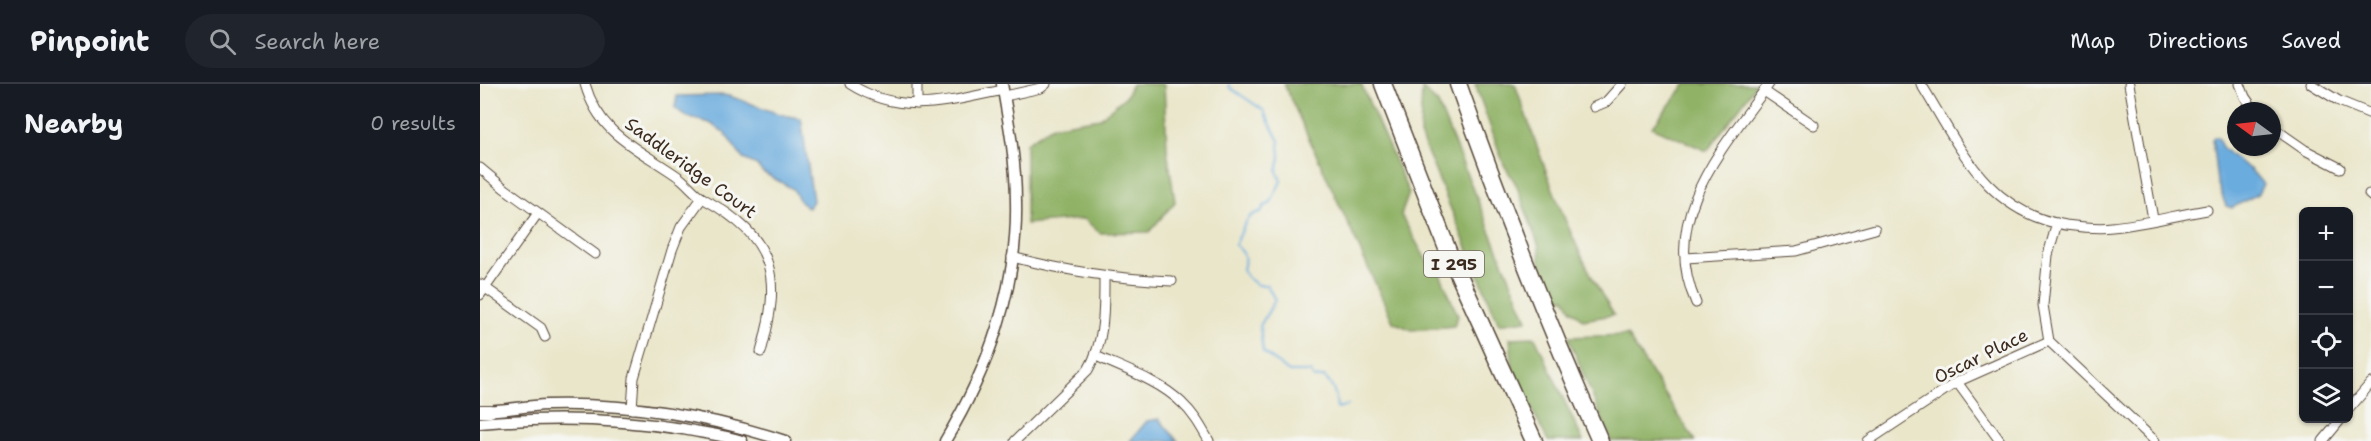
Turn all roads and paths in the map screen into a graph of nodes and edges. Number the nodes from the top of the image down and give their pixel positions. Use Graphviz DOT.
graph roads {
  1 [pos="585,84"];
  2 [pos="850,84"];
  3 [pos="917,84"];
  4 [pos="1046,84"];
  5 [pos="1383,84"];
  6 [pos="1458,84"];
  7 [pos="1622,84"];
  8 [pos="1921,84"];
  9 [pos="2129,84"];
  10 [pos="2240,84"];
  11 [pos="2311,84"];
  12 [pos="1767,88"];
  13 [pos="1003,90"];
  14 [pos="2249,102"];
  15 [pos="917,104"];
  16 [pos="1594,107"];
  17 [pos="2371,114"];
  18 [pos="1814,125"];
  19 [pos="2281,133"];
  20 [pos="480,168"];
  21 [pos="2340,168"];
  22 [pos="702,198"];
  23 [pos="2207,210"];
  24 [pos="538,213"];
  25 [pos="2153,219"];
  26 [pos="2057,224"];
  27 [pos="1875,229"];
  28 [pos="595,254"];
  29 [pos="1012,257"];
  30 [pos="1686,258"];
  31 [pos="1104,276"];
  32 [pos="1172,281"];
  33 [pos="482,289"];
  34 [pos="1696,303"];
  35 [pos="545,337"];
  36 [pos="2049,340"];
  37 [pos="761,352"];
  38 [pos="1096,356"];
  39 [pos="1957,382"];
  40 [pos="2371,383"];
  41 [pos="2353,405"];
  42 [pos="632,409"];
  43 [pos="483,411"];
  44 [pos="480,423"];
  45 [pos="2338,423"];
  46 [pos="742,441"];
  47 [pos="785,441"];
  48 [pos="945,441"];
  49 [pos="1015,441"];
  50 [pos="1209,441"];
  51 [pos="1534,441"];
  52 [pos="1600,441"];
  53 [pos="1868,441"];
  54 [pos="2000,441"];
  55 [pos="2155,441"];
  56 [pos="2323,441"];
  1 -- 22 [label="street, Saddleridge Court"];
  2 -- 15 [label="street"];
  3 -- 15 [label="street"];
  4 -- 13 [label="street"];
  5 -- 51 [label="highway, I 295"];
  6 -- 52 [label="highway"];
  7 -- 16 [label="street"];
  8 -- 26 [label="street"];
  9 -- 25 [label="street"];
  10 -- 14 [label="street"];
  11 -- 17 [label="street"];
  12 -- 18 [label="street"];
  12 -- 30 [label="street"];
  13 -- 15 [label="street"];
  13 -- 29 [label="street"];
  19 -- 21 [label="street"];
  20 -- 24 [label="street"];
  22 -- 37 [label="street, Saddleridge Court"];
  22 -- 42 [label="street"];
  23 -- 25 [label="street"];
  24 -- 28 [label="street"];
  24 -- 33 [label="street"];
  25 -- 26 [label="street"];
  26 -- 36 [label="street"];
  27 -- 30 [label="street"];
  29 -- 31 [label="street"];
  29 -- 48 [label="street"];
  30 -- 34 [label="street"];
  31 -- 32 [label="street"];
  31 -- 38 [label="street"];
  33 -- 35 [label="street"];
  36 -- 39 [label="street, Oscar Place"];
  36 -- 55 [label="street"];
  38 -- 49 [label="street"];
  38 -- 50 [label="street"];
  39 -- 53 [label="street, Oscar Place"];
  39 -- 54 [label="street"];
  40 -- 41 [label="street"];
  42 -- 43 [label="street"];
  42 -- 47 [label="street"];
  44 -- 46 [label="street"];
  45 -- 56 [label="street"];
}
